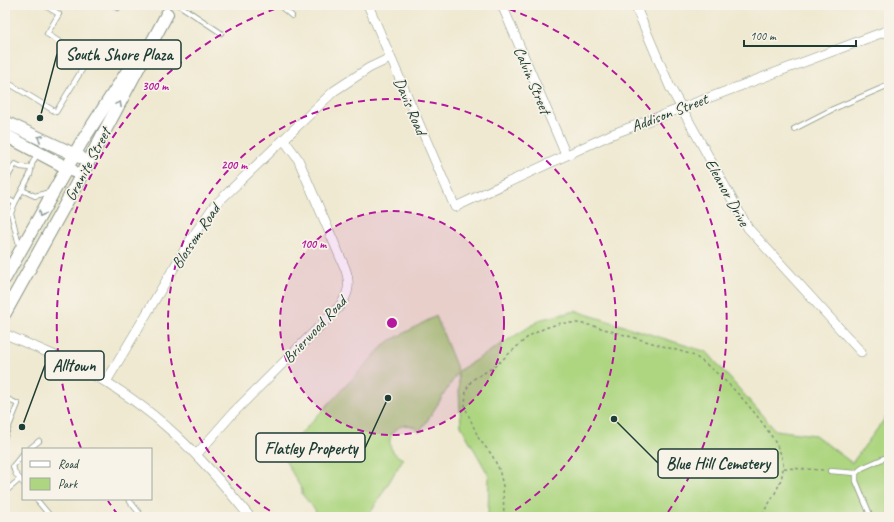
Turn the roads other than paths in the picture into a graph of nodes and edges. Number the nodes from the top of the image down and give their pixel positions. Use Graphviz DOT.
graph roads {
  1 [pos="44,5"];
  2 [pos="113,5"];
  3 [pos="120,5"];
  4 [pos="179,5"];
  5 [pos="279,5"];
  6 [pos="368,5"];
  7 [pos="502,5"];
  8 [pos="635,5"];
  9 [pos="170,9"];
  10 [pos="292,16"];
  11 [pos="889,30"];
  12 [pos="222,33"];
  13 [pos="390,58"];
  14 [pos="5,81"];
  15 [pos="889,86"];
  16 [pos="681,108"];
  17 [pos="5,122"];
  18 [pos="794,129"];
  19 [pos="5,135"];
  20 [pos="284,140"];
  21 [pos="5,141"];
  22 [pos="19,143"];
  23 [pos="38,152"];
  24 [pos="74,154"];
  25 [pos="566,155"];
  26 [pos="89,162"];
  27 [pos="31,168"];
  28 [pos="66,168"];
  29 [pos="82,176"];
  30 [pos="5,182"];
  31 [pos="22,190"];
  32 [pos="54,191"];
  33 [pos="5,198"];
  34 [pos="15,203"];
  35 [pos="455,207"];
  36 [pos="19,252"];
  37 [pos="5,278"];
  38 [pos="5,313"];
  39 [pos="5,334"];
  40 [pos="861,352"];
  41 [pos="106,382"];
  42 [pos="5,398"];
  43 [pos="5,436"];
  44 [pos="39,441"];
  45 [pos="30,448"];
  46 [pos="197,454"];
  47 [pos="22,455"];
  48 [pos="889,456"];
  49 [pos="830,470"];
  50 [pos="856,473"];
  51 [pos="22,481"];
  52 [pos="5,492"];
  53 [pos="37,500"];
  54 [pos="129,500"];
  55 [pos="51,517"];
  56 [pos="137,517"];
  57 [pos="250,517"];
  58 [pos="871,517"];
  1 -- 14 [label="lane"];
  2 -- 3 [label="lane"];
  4 -- 12 [label="lane"];
  5 -- 10 [label="lane"];
  6 -- 13 [label="street, Davis Road"];
  7 -- 25 [label="street, Calvin Street"];
  8 -- 16 [label="street, Eleanor Drive"];
  9 -- 24 [label="main road, Granite Street"];
  26 -- 9 [label="main road, Granite Street, one-way"];
  11 -- 16 [label="street, Addison Street"];
  13 -- 20 [label="street, Blossom Road"];
  13 -- 35 [label="street, Davis Road"];
  15 -- 18 [label="lane"];
  16 -- 25 [label="street, Addison Street"];
  16 -- 40 [label="street, Eleanor Drive"];
  24 -- 17 [label="main road, one-way"];
  19 -- 22 [label="main road"];
  20 -- 41 [label="street, Blossom Road"];
  20 -- 46 [label="street, Brierwood Road"];
  21 -- 22 [label="main road"];
  22 -- 23 [label="main road"];
  23 -- 27 [label="lane"];
  23 -- 28 [label="main road"];
  24 -- 26 [label="main road"];
  24 -- 28 [label="main road, Granite Street"];
  25 -- 35 [label="street, Addison Street"];
  26 -- 29 [label="main road, Granite Street"];
  27 -- 30 [label="lane"];
  27 -- 31 [label="lane"];
  28 -- 29 [label="main road"];
  28 -- 32 [label="main road, Granite Street"];
  29 -- 38 [label="main road, Granite Street"];
  31 -- 32 [label="lane"];
  31 -- 34 [label="lane"];
  32 -- 36 [label="main road, Granite Street, one-way"];
  33 -- 34 [label="lane"];
  34 -- 36 [label="lane"];
  36 -- 37 [label="main road, Granite Street"];
  39 -- 41 [label="street"];
  41 -- 46 [label="street"];
  42 -- 43 [label="lane"];
  44 -- 45 [label="lane"];
  46 -- 57 [label="street"];
  47 -- 51 [label="lane"];
  48 -- 50 [label="lane"];
  49 -- 50 [label="lane"];
  50 -- 58 [label="lane"];
  51 -- 52 [label="lane"];
  53 -- 55 [label="lane"];
  54 -- 56 [label="lane"];
}
